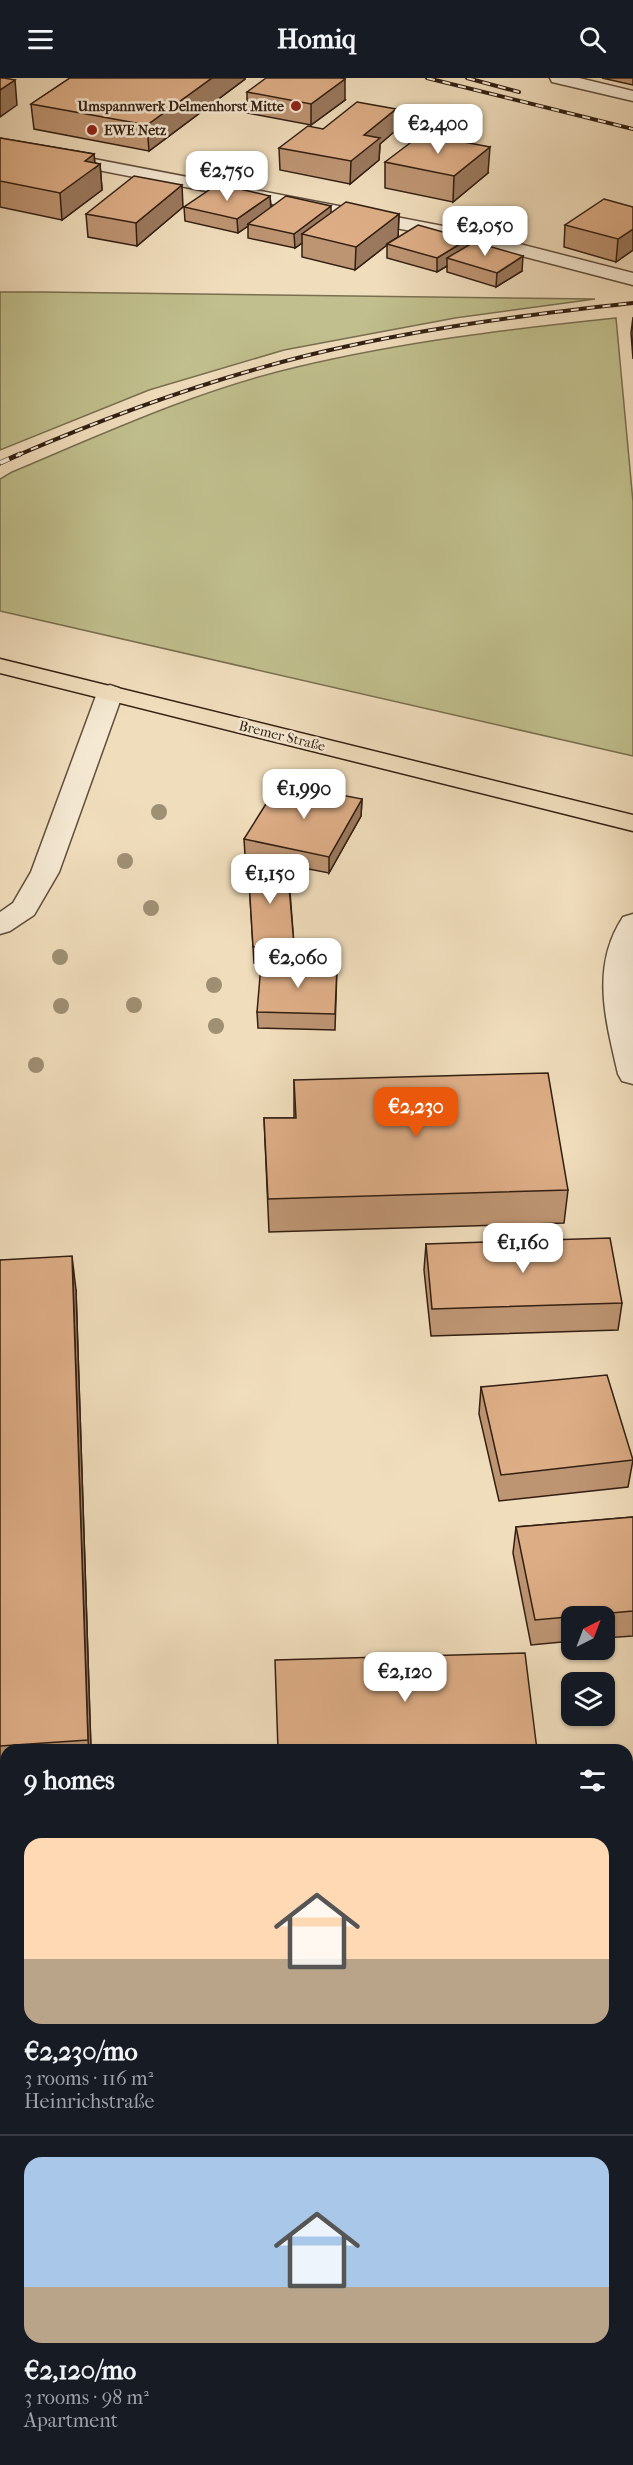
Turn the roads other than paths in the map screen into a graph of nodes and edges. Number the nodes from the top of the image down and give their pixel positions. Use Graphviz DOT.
graph roads {
  1 [pos="558,78"];
  2 [pos="633,96"];
  3 [pos="0,146"];
  4 [pos="633,279"];
  5 [pos="0,666"];
  6 [pos="110,693"];
  7 [pos="633,823"];
  8 [pos="633,923"];
  9 [pos="0,925"];
  10 [pos="633,1074"];
  1 -- 2 [label="street"];
  3 -- 4 [label="street"];
  5 -- 6 [label="main road, Bremer Straße"];
  6 -- 7 [label="main road, Bremer Straße"];
  6 -- 9 [label="street"];
  8 -- 10 [label="street"];
}
